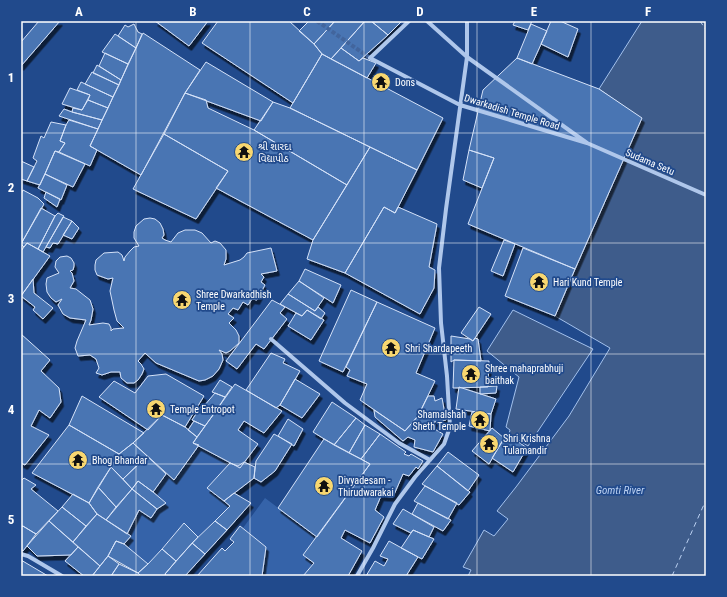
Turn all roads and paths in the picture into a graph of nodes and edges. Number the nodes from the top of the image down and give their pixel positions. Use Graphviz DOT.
graph roads {
  1 [pos="409,21"];
  2 [pos="428,21"];
  3 [pos="467,21"];
  4 [pos="467,57"];
  5 [pos="460,105"];
  6 [pos="587,143"];
  7 [pos="706,195"];
  8 [pos="271,339"];
  9 [pos="430,460"];
  10 [pos="21,554"];
  11 [pos="62,576"];
  12 [pos="357,576"];
  1 -- 5 [label="street, Dwarkadish Temple Road"];
  2 -- 4 [label="street"];
  3 -- 4 [label="street"];
  4 -- 5 [label="street"];
  4 -- 6 [label="street"];
  5 -- 6 [label="street, Dwarkadish Temple Road"];
  5 -- 9 [label="street"];
  6 -- 7 [label="street, Sudama Setu"];
  8 -- 9 [label="street"];
  9 -- 12 [label="street"];
  10 -- 11 [label="street"];
}
